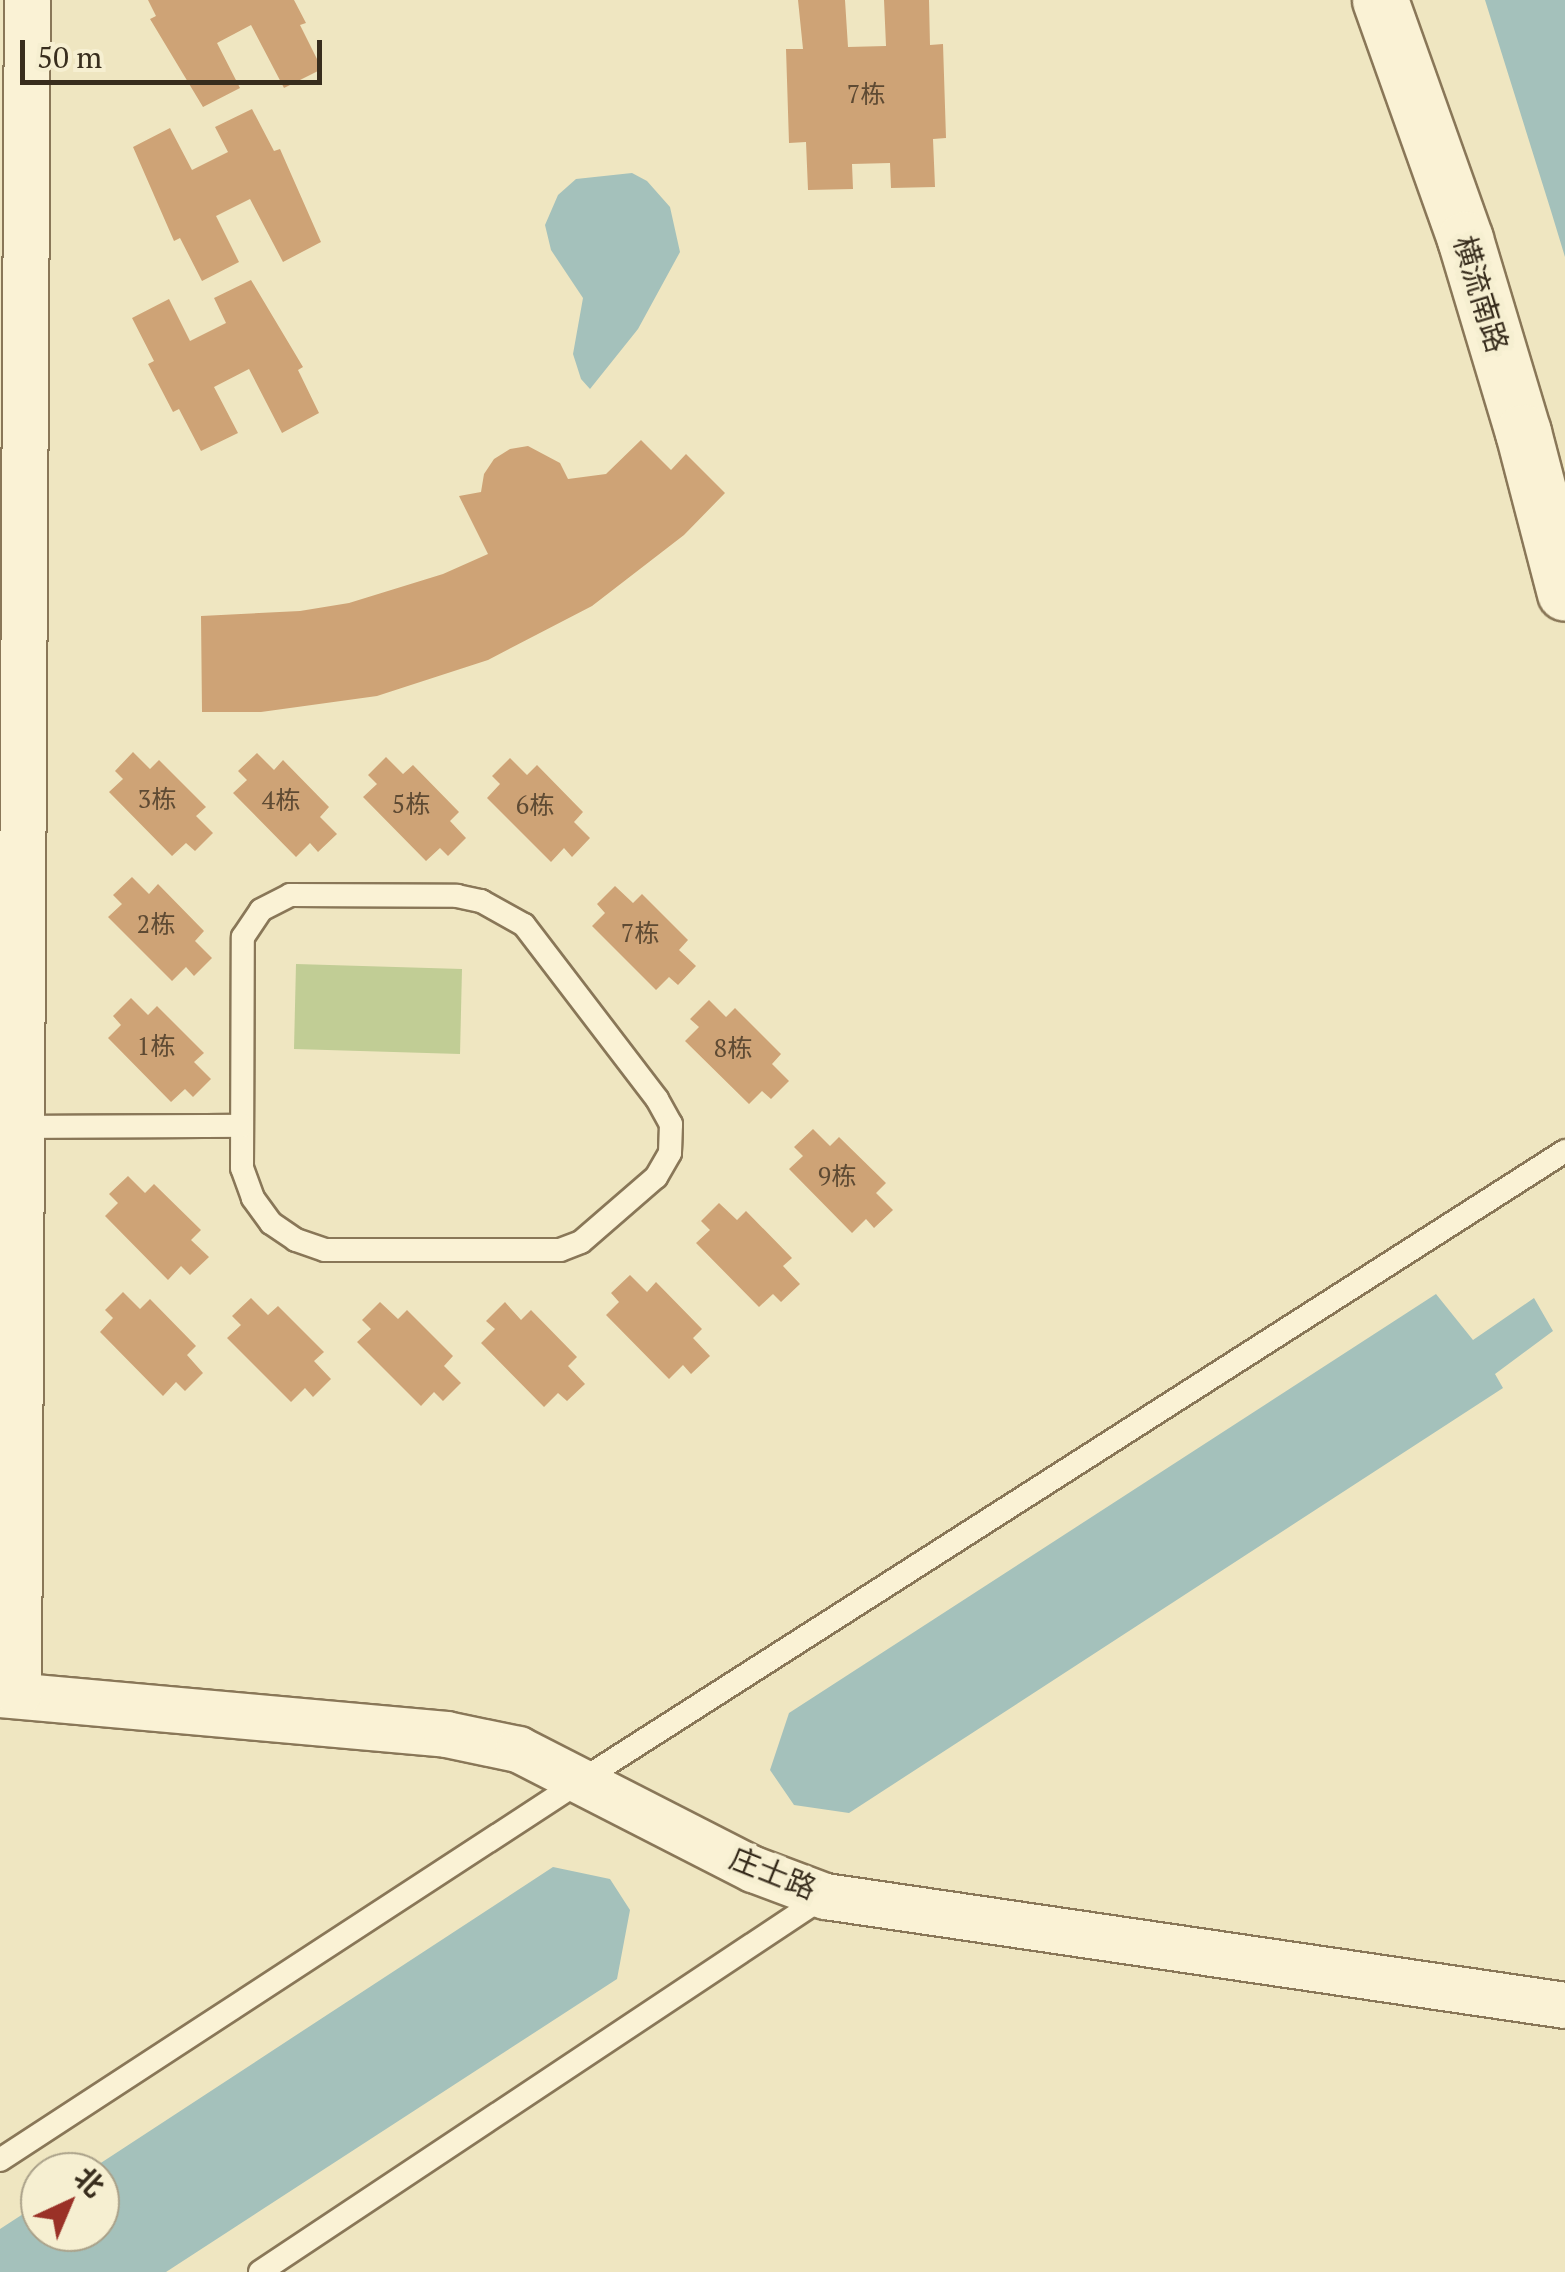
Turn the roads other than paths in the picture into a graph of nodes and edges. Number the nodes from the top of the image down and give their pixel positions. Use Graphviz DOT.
graph roads {
  1 [pos="27,0"];
  2 [pos="1380,0"];
  3 [pos="1565,593"];
  4 [pos="242,1126"];
  5 [pos="21,1127"];
  6 [pos="1565,1150"];
  7 [pos="9,1694"];
  8 [pos="582,1780"];
  9 [pos="825,1896"];
  10 [pos="1565,2005"];
  11 [pos="0,2160"];
  12 [pos="260,2272"];
  1 -- 5 [label="street"];
  2 -- 3 [label="street, 横流南路"];
  4 -- 4 [label="lane"];
  4 -- 5 [label="lane"];
  5 -- 7 [label="street"];
  6 -- 8 [label="lane"];
  7 -- 8 [label="street, 庄士路"];
  8 -- 9 [label="street, 庄士路"];
  8 -- 11 [label="lane"];
  9 -- 10 [label="street, 庄士路"];
  9 -- 12 [label="lane"];
}
